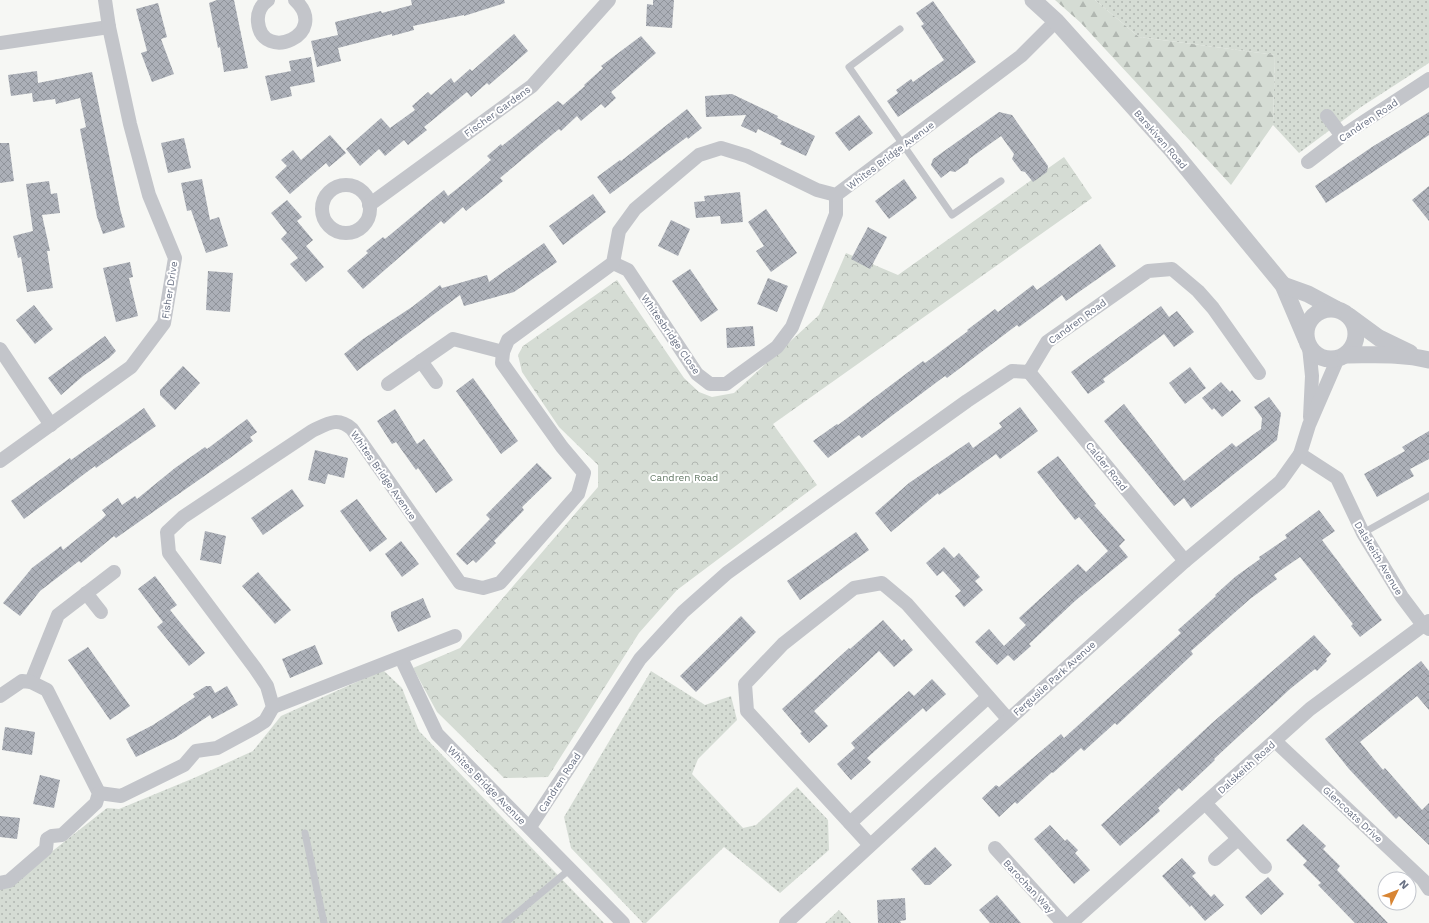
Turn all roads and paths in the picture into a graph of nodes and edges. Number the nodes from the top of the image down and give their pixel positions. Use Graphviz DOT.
graph roads {
  1 [pos="105,0"];
  2 [pos="268,0"];
  3 [pos="296,0"];
  4 [pos="609,0"];
  5 [pos="1033,0"];
  6 [pos="1056,21"];
  7 [pos="109,27"];
  8 [pos="900,29"];
  9 [pos="0,43"];
  10 [pos="1429,80"];
  11 [pos="1327,116"];
  12 [pos="1342,136"];
  13 [pos="904,144"];
  14 [pos="1308,162"];
  15 [pos="1001,181"];
  16 [pos="836,195"];
  17 [pos="369,205"];
  18 [pos="614,263"];
  19 [pos="1283,284"];
  20 [pos="1342,312"];
  21 [pos="1308,343"];
  22 [pos="0,349"];
  23 [pos="503,352"];
  24 [pos="1342,356"];
  25 [pos="1423,358"];
  26 [pos="421,361"];
  27 [pos="1029,372"];
  28 [pos="1259,373"];
  29 [pos="436,382"];
  30 [pos="388,384"];
  31 [pos="51,425"];
  32 [pos="1309,425"];
  33 [pos="1300,454"];
  34 [pos="0,460"];
  35 [pos="1429,496"];
  36 [pos="1363,533"];
  37 [pos="1185,561"];
  38 [pos="114,572"];
  39 [pos="86,593"];
  40 [pos="101,612"];
  41 [pos="1427,625"];
  42 [pos="455,636"];
  43 [pos="401,658"];
  44 [pos="31,682"];
  45 [pos="0,696"];
  46 [pos="988,697"];
  47 [pos="273,707"];
  48 [pos="1008,719"];
  49 [pos="1275,741"];
  50 [pos="99,793"];
  51 [pos="1205,803"];
  52 [pos="850,823"];
  53 [pos="530,827"];
  54 [pos="305,833"];
  55 [pos="1238,838"];
  56 [pos="870,845"];
  57 [pos="995,848"];
  58 [pos="1215,859"];
  59 [pos="1265,867"];
  60 [pos="569,870"];
  61 [pos="0,883"];
  62 [pos="1429,889"];
  63 [pos="324,923"];
  64 [pos="506,923"];
  65 [pos="623,923"];
  66 [pos="786,923"];
  67 [pos="1063,923"];
  68 [pos="1071,923"];
  1 -- 7 [label="street, Fisher Drive"];
  2 -- 3 [label="street"];
  4 -- 17 [label="street, Fischer Gardens"];
  5 -- 6 [label="street, Barskiven Road"];
  6 -- 13 [label="street, Whites Bridge Avenue"];
  6 -- 19 [label="street, Barskiven Road"];
  7 -- 9 [label="street"];
  7 -- 31 [label="street, Fisher Drive"];
  8 -- 13 [label="lane"];
  10 -- 12 [label="street, Candren Road"];
  11 -- 12 [label="street"];
  12 -- 14 [label="street, Candren Road"];
  13 -- 15 [label="lane"];
  13 -- 16 [label="street, Whites Bridge Avenue"];
  16 -- 18 [label="street, Whites Bridge Avenue"];
  16 -- 18 [label="street, Whitesbridge Close"];
  18 -- 23 [label="street"];
  19 -- 20 [label="street, Barskiven Road"];
  19 -- 21 [label="street, Barskiven Road"];
  20 -- 21 [label="street"];
  20 -- 24 [label="street"];
  20 -- 25 [label="street"];
  21 -- 24 [label="street"];
  21 -- 32 [label="street, Ferguslie Park Avenue"];
  22 -- 31 [label="street"];
  23 -- 26 [label="street"];
  23 -- 47 [label="street, Whites Bridge Avenue"];
  24 -- 25 [label="street"];
  24 -- 32 [label="street, Ferguslie Park Avenue"];
  26 -- 29 [label="street"];
  26 -- 30 [label="street"];
  27 -- 28 [label="street, Candren Road"];
  27 -- 37 [label="street, Calder Road"];
  27 -- 53 [label="street, Candren Road"];
  31 -- 34 [label="street, Fisher Drive"];
  32 -- 33 [label="street, Ferguslie Park Avenue"];
  33 -- 36 [label="street, Dalskeith Avenue"];
  33 -- 37 [label="street, Ferguslie Park Avenue"];
  35 -- 36 [label="lane"];
  36 -- 41 [label="street, Dalskeith Avenue"];
  37 -- 48 [label="street, Ferguslie Park Avenue"];
  38 -- 39 [label="street"];
  39 -- 40 [label="street"];
  39 -- 44 [label="street"];
  41 -- 49 [label="street, Dalskeith Road"];
  42 -- 43 [label="street"];
  43 -- 47 [label="street"];
  43 -- 53 [label="street, Whites Bridge Avenue"];
  44 -- 45 [label="street"];
  44 -- 50 [label="street"];
  46 -- 48 [label="street"];
  46 -- 52 [label="street"];
  46 -- 52 [label="street"];
  47 -- 50 [label="street"];
  48 -- 56 [label="street, Ferguslie Park Avenue"];
  49 -- 51 [label="street, Dalskeith Road"];
  49 -- 62 [label="street, Glencoats Drive"];
  50 -- 61 [label="street"];
  51 -- 55 [label="street"];
  51 -- 68 [label="street, Dalskeith Road"];
  52 -- 56 [label="street"];
  53 -- 60 [label="street"];
  54 -- 63 [label="lane"];
  55 -- 58 [label="street"];
  55 -- 59 [label="street"];
  56 -- 66 [label="street, Ferguslie Park Avenue"];
  57 -- 67 [label="street, Barochan Way"];
  60 -- 64 [label="lane"];
  60 -- 65 [label="street"];
}
